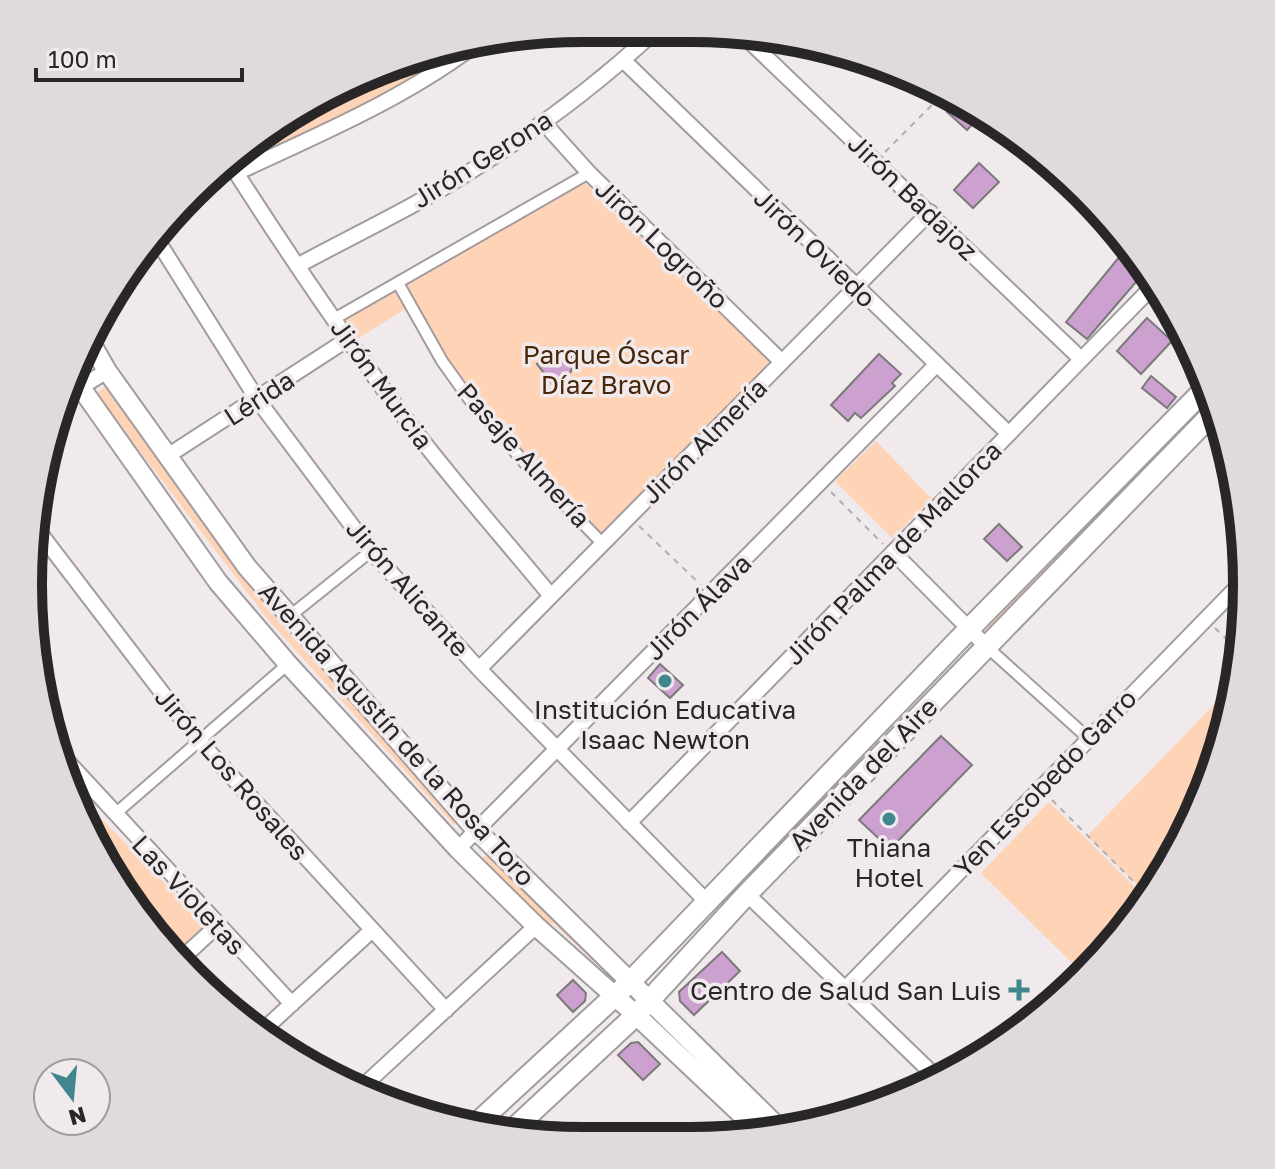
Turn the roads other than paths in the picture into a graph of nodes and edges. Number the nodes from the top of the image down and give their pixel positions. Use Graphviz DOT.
graph roads {
  1 [pos="643,42"];
  2 [pos="755,46"];
  3 [pos="453,58"];
  4 [pos="623,60"];
  5 [pos="544,123"];
  6 [pos="246,161"];
  7 [pos="235,170"];
  8 [pos="589,173"];
  9 [pos="930,212"];
  10 [pos="161,246"];
  11 [pos="297,266"];
  12 [pos="398,283"];
  13 [pos="856,288"];
  14 [pos="1147,292"];
  15 [pos="334,319"];
  16 [pos="348,339"];
  17 [pos="95,351"];
  18 [pos="1081,359"];
  19 [pos="782,362"];
  20 [pos="937,364"];
  21 [pos="107,371"];
  22 [pos="82,379"];
  23 [pos="80,386"];
  24 [pos="1199,395"];
  25 [pos="257,399"];
  26 [pos="1207,419"];
  27 [pos="1009,434"];
  28 [pos="169,455"];
  29 [pos="44,540"];
  30 [pos="603,544"];
  31 [pos="371,551"];
  32 [pos="893,552"];
  33 [pos="1233,592"];
  34 [pos="551,596"];
  35 [pos="290,616"];
  36 [pos="969,629"];
  37 [pos="986,646"];
  38 [pos="288,664"];
  39 [pos="479,669"];
  40 [pos="1088,738"];
  41 [pos="199,741"];
  42 [pos="556,747"];
  43 [pos="75,770"];
  44 [pos="115,814"];
  45 [pos="629,823"];
  46 [pos="476,830"];
  47 [pos="458,849"];
  48 [pos="747,894"];
  49 [pos="707,902"];
  50 [pos="217,926"];
  51 [pos="536,926"];
  52 [pos="371,931"];
  53 [pos="187,953"];
  54 [pos="636,975"];
  55 [pos="845,989"];
  56 [pos="614,996"];
  57 [pos="651,999"];
  58 [pos="292,1004"];
  59 [pos="446,1010"];
  60 [pos="636,1015"];
  61 [pos="268,1025"];
  62 [pos="930,1071"];
  63 [pos="368,1082"];
  64 [pos="483,1118"];
  65 [pos="520,1123"];
  66 [pos="750,1123"];
  1 -- 4 [label="street, Jirón Gerona"];
  2 -- 9 [label="street, Jirón Badajoz"];
  3 -- 6 [label="street"];
  4 -- 5 [label="street, Jirón Gerona"];
  4 -- 13 [label="street, Jirón Oviedo"];
  5 -- 8 [label="street, Jirón Logroño"];
  5 -- 11 [label="street, Jirón Gerona"];
  7 -- 11 [label="street, Jirón Murcia"];
  8 -- 12 [label="street"];
  8 -- 19 [label="street, Jirón Logroño"];
  9 -- 13 [label="street, Jirón Almería"];
  9 -- 18 [label="street, Jirón Badajoz"];
  10 -- 25 [label="street, Jirón Alicante"];
  11 -- 15 [label="street, Jirón Murcia"];
  12 -- 15 [label="street"];
  12 -- 30 [label="street, Pasaje Almería"];
  13 -- 19 [label="street, Jirón Almería"];
  13 -- 20 [label="street, Jirón Oviedo"];
  14 -- 18 [label="street, Jirón Palma de Mallorca"];
  15 -- 16 [label="street, Jirón Murcia"];
  16 -- 25 [label="street, Lérida"];
  16 -- 34 [label="street, Jirón Murcia"];
  17 -- 21 [label="street, Avenida Agustín de la Rosa Toro"];
  18 -- 27 [label="street, Jirón Palma de Mallorca"];
  19 -- 30 [label="street, Jirón Almería"];
  20 -- 27 [label="street, Jirón Oviedo"];
  20 -- 42 [label="street, Jirón Álava"];
  21 -- 22 [label="street"];
  21 -- 28 [label="street, Avenida Agustín de la Rosa Toro"];
  23 -- 38 [label="street, Avenida Agustín de la Rosa Toro"];
  24 -- 36 [label="main road, Avenida del Aire"];
  25 -- 28 [label="street, Lérida"];
  25 -- 31 [label="street, Jirón Alicante"];
  26 -- 37 [label="main road, Avenida del Aire"];
  27 -- 32 [label="street, Jirón Palma de Mallorca"];
  28 -- 35 [label="street, Avenida Agustín de la Rosa Toro"];
  29 -- 41 [label="street, Jirón Los Rosales"];
  30 -- 34 [label="street, Jirón Almería"];
  31 -- 35 [label="street"];
  31 -- 39 [label="street, Jirón Alicante"];
  32 -- 36 [label="street"];
  32 -- 45 [label="street, Jirón Palma de Mallorca"];
  33 -- 40 [label="street, Yen Escobedo Garro"];
  34 -- 39 [label="street, Jirón Almería"];
  35 -- 46 [label="street, Avenida Agustín de la Rosa Toro"];
  36 -- 37 [label="street"];
  36 -- 49 [label="main road, Avenida del Aire"];
  37 -- 40 [label="street"];
  37 -- 48 [label="main road, Avenida del Aire"];
  38 -- 41 [label="street"];
  38 -- 47 [label="street, Avenida Agustín de la Rosa Toro"];
  39 -- 42 [label="street, Jirón Alicante"];
  40 -- 55 [label="street, Yen Escobedo Garro"];
  41 -- 44 [label="street"];
  41 -- 52 [label="street, Jirón Los Rosales"];
  42 -- 45 [label="street, Jirón Alicante"];
  42 -- 46 [label="street, Jirón Álava"];
  43 -- 44 [label="street, Las Violetas"];
  44 -- 50 [label="street, Las Violetas"];
  45 -- 49 [label="street, Jirón Alicante"];
  46 -- 47 [label="street, Jirón Álava"];
  46 -- 54 [label="street, Avenida Agustín de la Rosa Toro"];
  47 -- 51 [label="street, Avenida Agustín de la Rosa Toro"];
  48 -- 55 [label="street"];
  48 -- 57 [label="main road, Avenida del Aire"];
  49 -- 54 [label="main road, Avenida del Aire"];
  50 -- 53 [label="street"];
  50 -- 58 [label="street, Las Violetas"];
  51 -- 56 [label="street, Avenida Agustín de la Rosa Toro"];
  51 -- 59 [label="street"];
  52 -- 58 [label="street"];
  52 -- 59 [label="street, Jirón Los Rosales"];
  54 -- 56 [label="main road, Avenida del Aire"];
  54 -- 57 [label="street, Avenida Agustín de la Rosa Toro"];
  55 -- 62 [label="street"];
  56 -- 60 [label="street, Avenida Agustín de la Rosa Toro"];
  56 -- 64 [label="main road, Avenida del Aire"];
  57 -- 60 [label="main road, Avenida del Aire"];
  57 -- 66 [label="street, Avenida Agustín de la Rosa Toro"];
  58 -- 61 [label="street"];
  59 -- 63 [label="street"];
  60 -- 65 [label="main road, Avenida del Aire"];
  60 -- 66 [label="street, Avenida Agustín de la Rosa Toro"];
}
